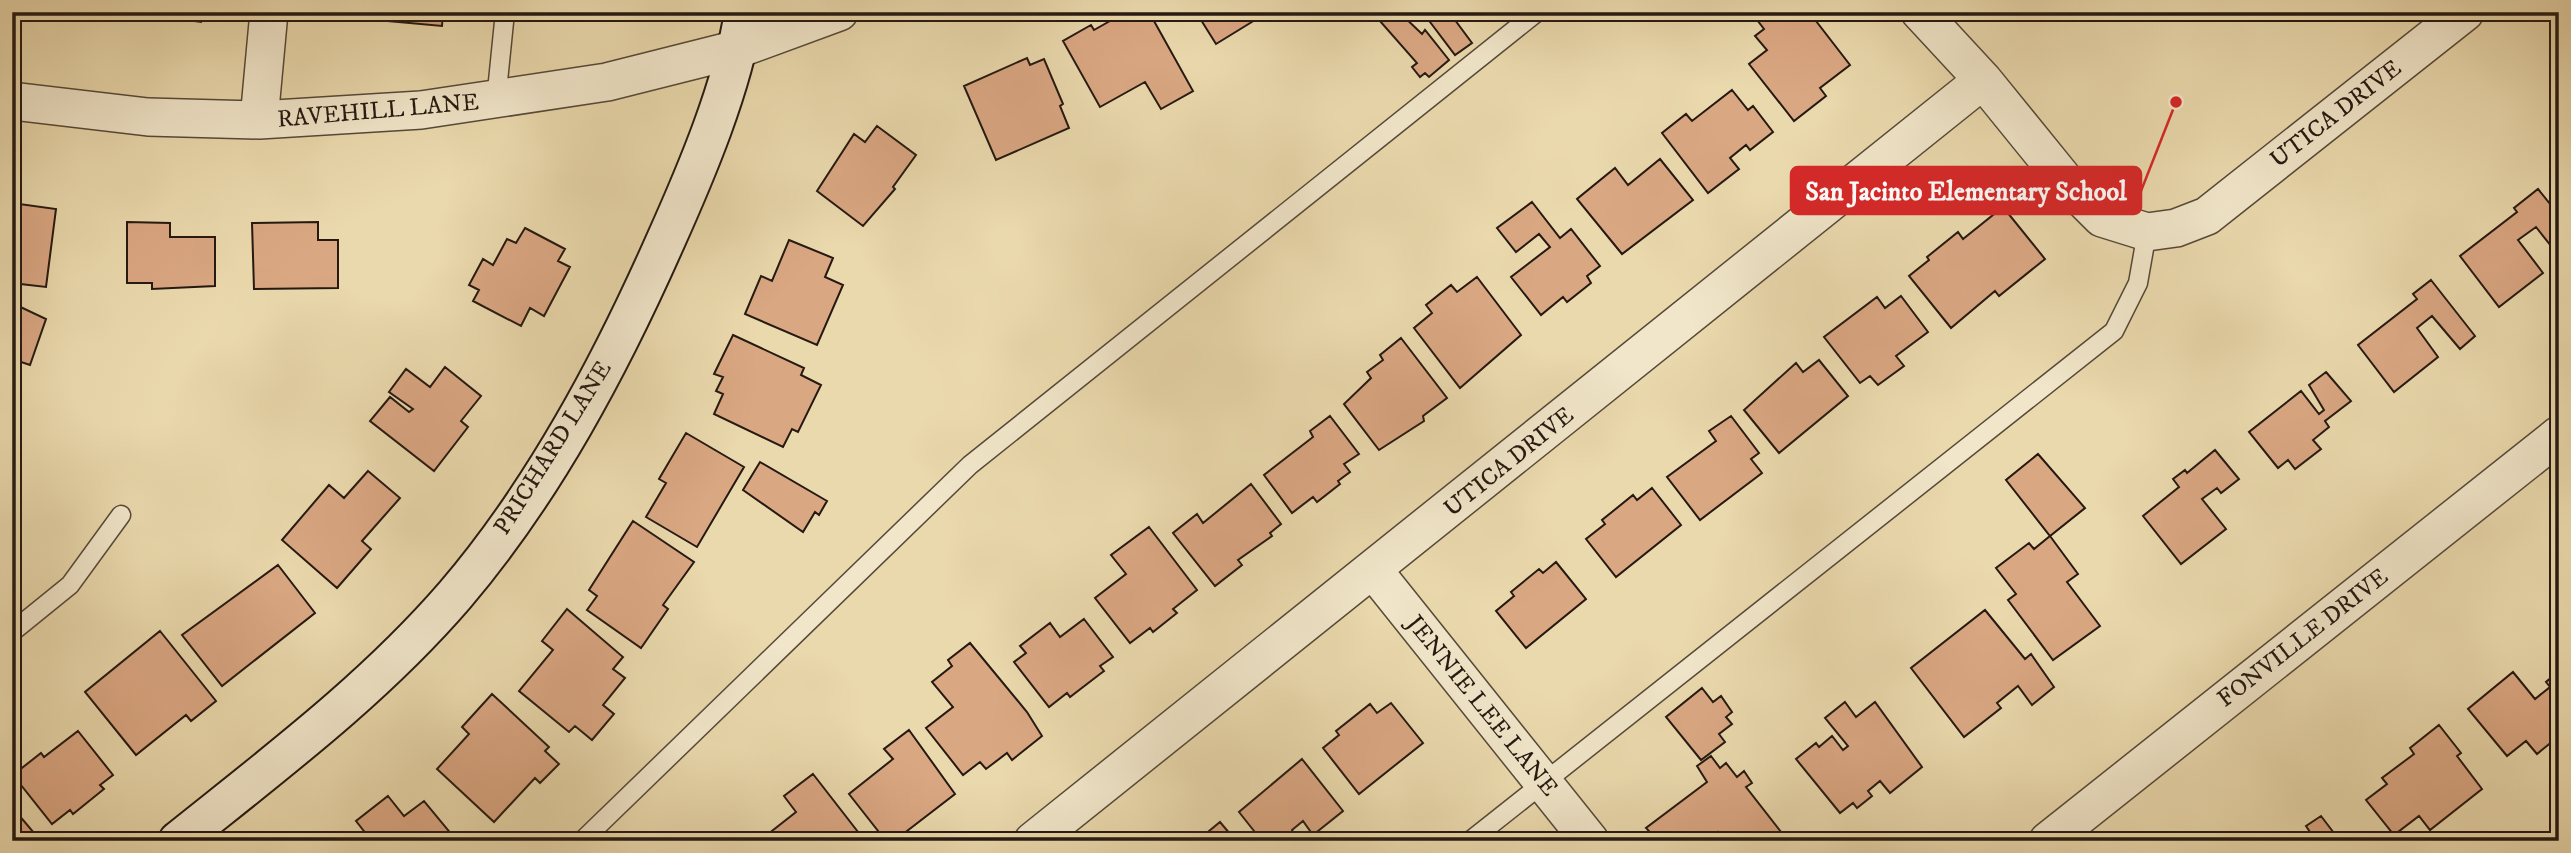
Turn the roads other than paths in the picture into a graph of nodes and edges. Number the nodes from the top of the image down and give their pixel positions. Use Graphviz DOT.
graph roads {
  1 [pos="270,12"];
  2 [pos="505,12"];
  3 [pos="839,12"];
  4 [pos="1537,12"];
  5 [pos="1920,12"];
  6 [pos="2465,12"];
  7 [pos="741,31"];
  8 [pos="1983,80"];
  9 [pos="496,101"];
  10 [pos="12,102"];
  11 [pos="259,120"];
  12 [pos="2147,232"];
  13 [pos="2559,435"];
  14 [pos="121,515"];
  15 [pos="1374,571"];
  16 [pos="12,632"];
  17 [pos="1543,782"];
  18 [pos="178,841"];
  19 [pos="582,841"];
  20 [pos="1033,841"];
  21 [pos="1470,841"];
  22 [pos="1590,841"];
  23 [pos="2048,841"];
  1 -- 11 [label="street"];
  2 -- 9 [label="lane"];
  3 -- 7 [label="street"];
  4 -- 19 [label="lane"];
  5 -- 8 [label="street"];
  6 -- 12 [label="street, UTICA DRIVE"];
  7 -- 9 [label="street, RAVEHILL LANE"];
  7 -- 18 [label="street, PRICHARD LANE"];
  8 -- 12 [label="street"];
  8 -- 15 [label="street, UTICA DRIVE"];
  9 -- 11 [label="street, RAVEHILL LANE"];
  10 -- 11 [label="street, RAVEHILL LANE"];
  12 -- 17 [label="lane"];
  13 -- 23 [label="street, FONVILLE DRIVE"];
  14 -- 16 [label="lane"];
  15 -- 17 [label="street, JENNIE LEE LANE"];
  15 -- 20 [label="street, UTICA DRIVE"];
  17 -- 21 [label="lane"];
  17 -- 22 [label="street, JENNIE LEE LANE"];
}
